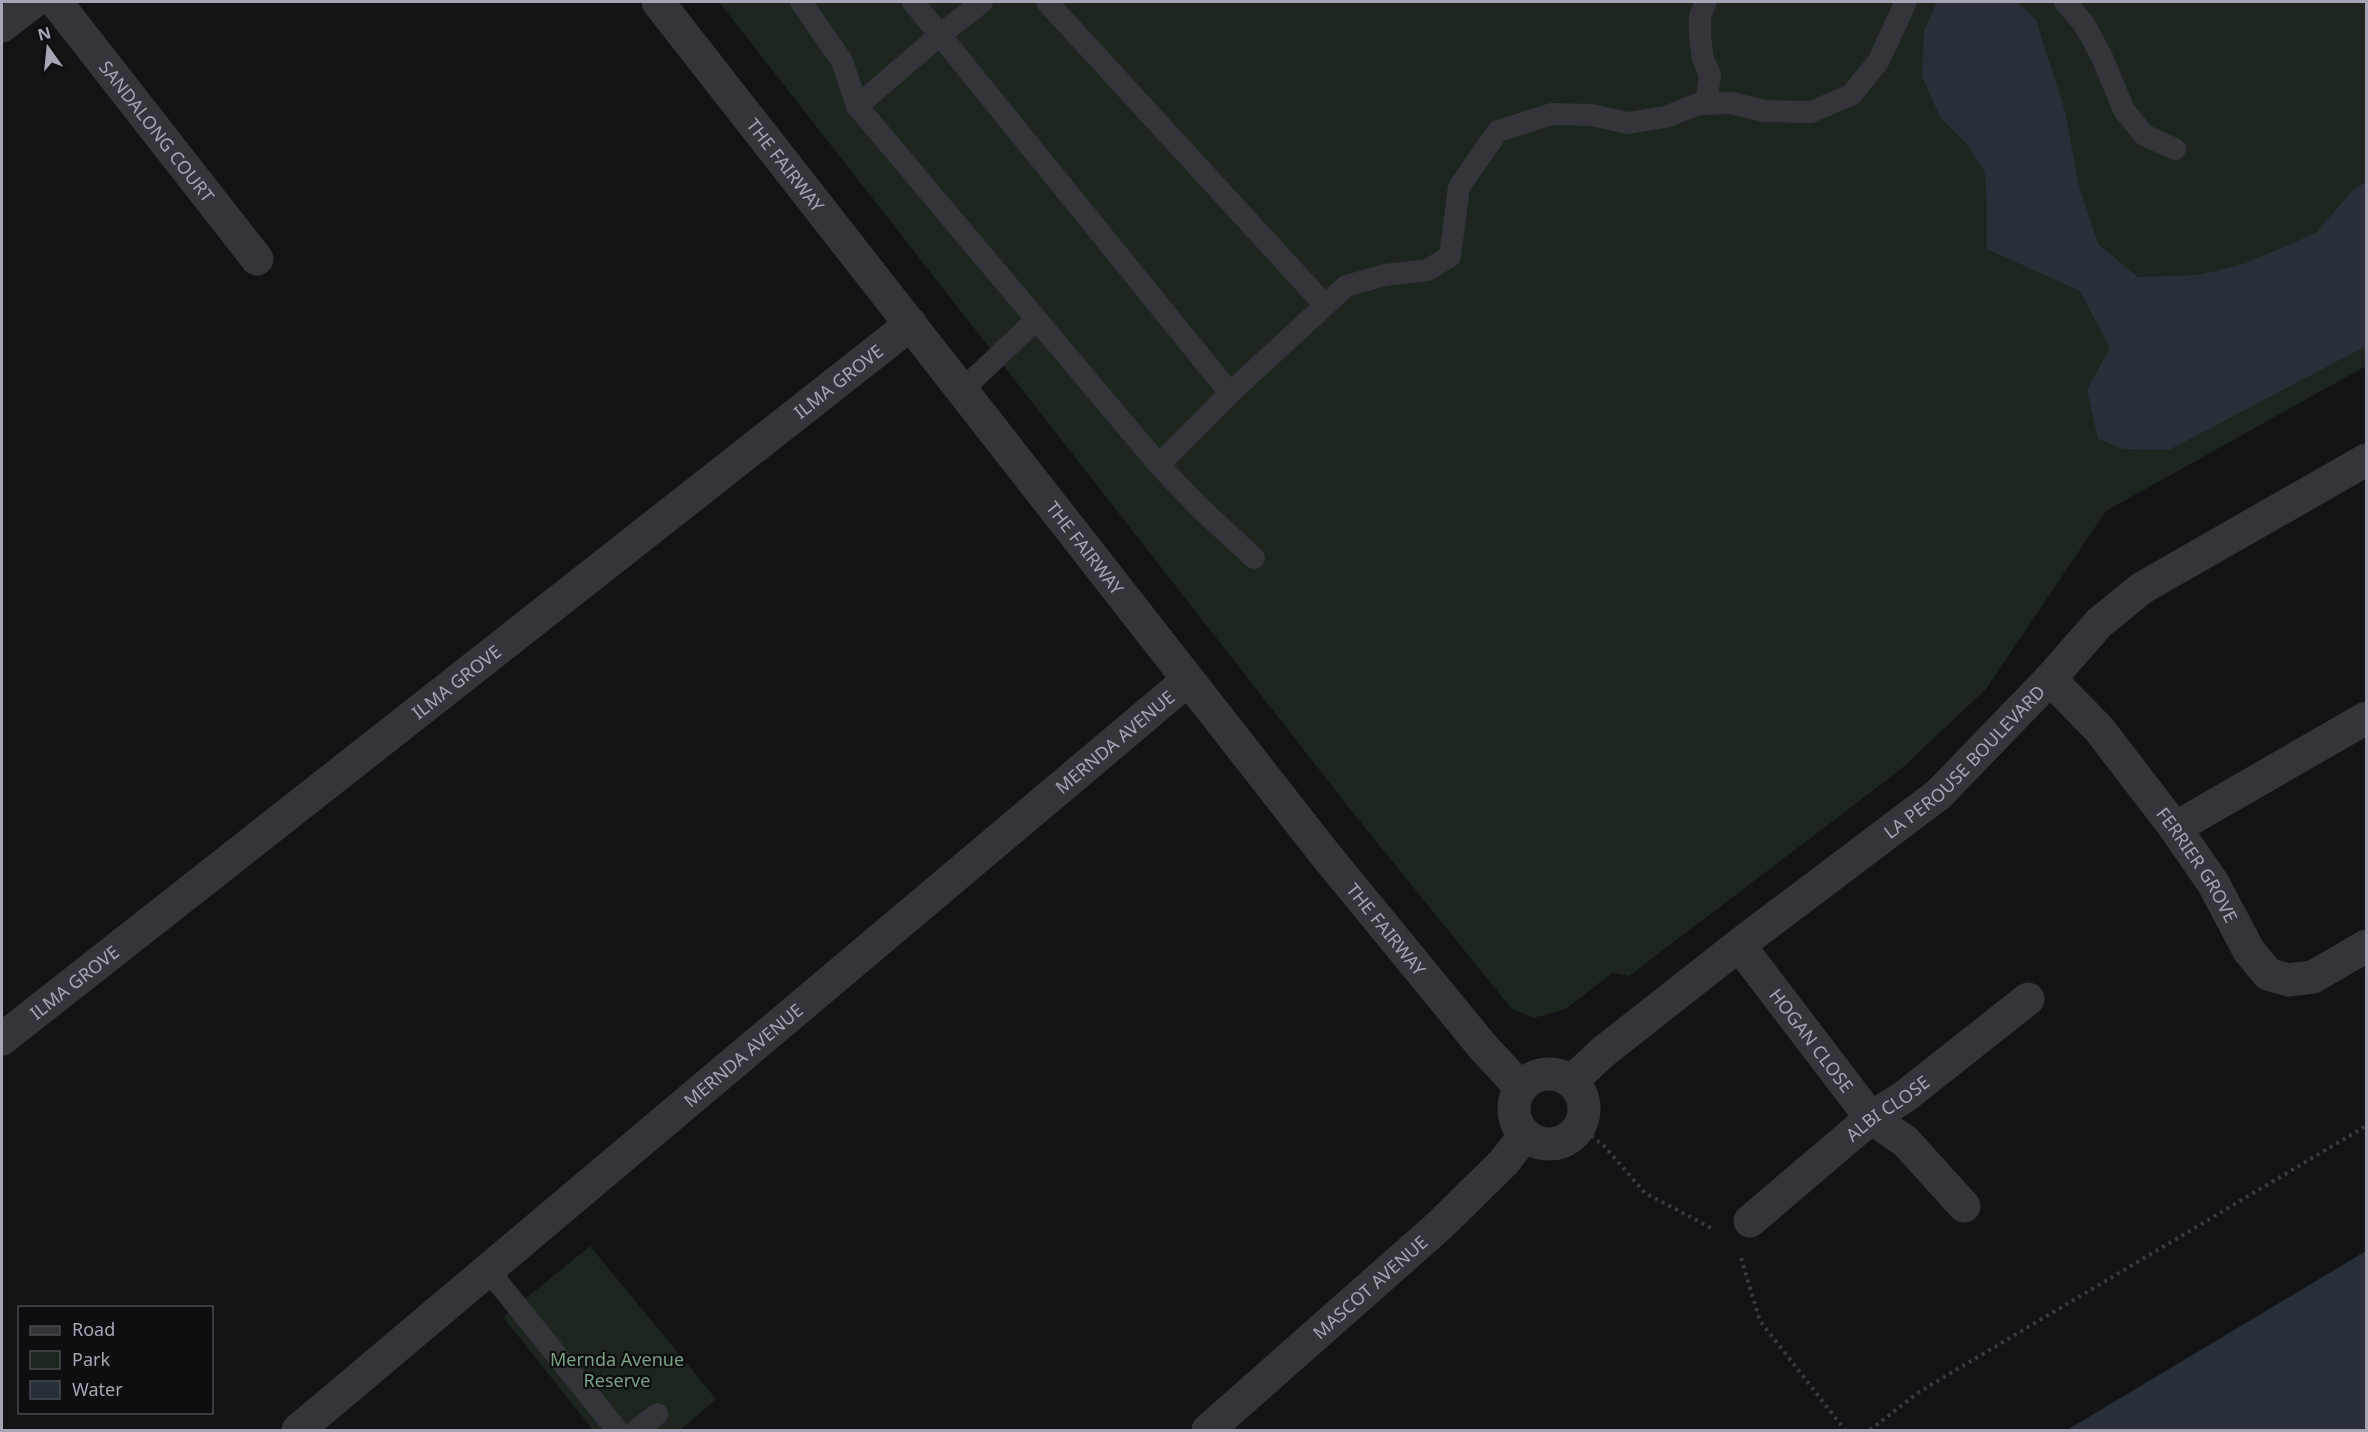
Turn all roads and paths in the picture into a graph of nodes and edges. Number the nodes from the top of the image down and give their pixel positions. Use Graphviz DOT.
graph roads {
  1 [pos="33,2"];
  2 [pos="56,2"];
  3 [pos="658,2"];
  4 [pos="801,2"];
  5 [pos="913,2"];
  6 [pos="982,2"];
  7 [pos="1047,2"];
  8 [pos="1706,2"];
  9 [pos="1906,2"];
  10 [pos="2065,2"];
  11 [pos="2,26"];
  12 [pos="940,35"];
  13 [pos="1706,104"];
  14 [pos="857,106"];
  15 [pos="2175,149"];
  16 [pos="257,259"];
  17 [pos="1324,304"];
  18 [pos="1036,320"];
  19 [pos="911,324"];
  20 [pos="961,391"];
  21 [pos="1230,393"];
  22 [pos="2367,460"];
  23 [pos="1159,465"];
  24 [pos="1254,558"];
  25 [pos="2050,679"];
  26 [pos="1188,680"];
  27 [pos="2367,718"];
  28 [pos="2175,828"];
  29 [pos="1739,945"];
  30 [pos="2367,946"];
  31 [pos="2028,999"];
  32 [pos="2,1039"];
  33 [pos="1571,1082"];
  34 [pos="1521,1088"];
  35 [pos="1871,1118"];
  36 [pos="1580,1126"];
  37 [pos="2367,1126"];
  38 [pos="1525,1135"];
  39 [pos="1964,1206"];
  40 [pos="1715,1230"];
  41 [pos="1744,1235"];
  42 [pos="488,1270"];
  43 [pos="657,1414"];
  44 [pos="298,1431"];
  45 [pos="617,1431"];
  46 [pos="637,1431"];
  47 [pos="1208,1431"];
  48 [pos="1845,1431"];
  49 [pos="1870,1431"];
  1 -- 11 [label="street"];
  2 -- 16 [label="street, SANDALONG COURT"];
  3 -- 19 [label="street, THE FAIRWAY"];
  4 -- 14 [label="lane"];
  5 -- 12 [label="lane"];
  6 -- 12 [label="lane"];
  7 -- 17 [label="lane"];
  8 -- 13 [label="lane"];
  9 -- 13 [label="lane"];
  10 -- 15 [label="lane"];
  12 -- 14 [label="lane"];
  12 -- 21 [label="lane"];
  13 -- 17 [label="lane"];
  14 -- 18 [label="lane"];
  17 -- 21 [label="lane"];
  18 -- 20 [label="lane"];
  18 -- 23 [label="lane"];
  19 -- 20 [label="street, THE FAIRWAY"];
  19 -- 32 [label="street, ILMA GROVE"];
  20 -- 26 [label="street, THE FAIRWAY"];
  21 -- 23 [label="lane"];
  22 -- 25 [label="street, LA PEROUSE BOULEVARD"];
  23 -- 24 [label="lane"];
  25 -- 28 [label="street, FERRIER GROVE"];
  25 -- 29 [label="street, LA PEROUSE BOULEVARD"];
  26 -- 34 [label="street, THE FAIRWAY"];
  26 -- 42 [label="street, MERNDA AVENUE"];
  27 -- 28 [label="street"];
  28 -- 30 [label="street, FERRIER GROVE"];
  29 -- 33 [label="street, LA PEROUSE BOULEVARD"];
  29 -- 35 [label="street, HOGAN CLOSE"];
  31 -- 35 [label="street, ALBI CLOSE"];
  33 -- 34 [label="street"];
  33 -- 36 [label="street"];
  34 -- 38 [label="street"];
  35 -- 39 [label="street, HOGAN CLOSE"];
  35 -- 41 [label="street, ALBI CLOSE"];
  36 -- 38 [label="street"];
  36 -- 40 [label="path"];
  37 -- 49 [label="path"];
  38 -- 47 [label="street, MASCOT AVENUE"];
  41 -- 48 [label="path"];
  42 -- 44 [label="street, MERNDA AVENUE"];
  42 -- 45 [label="lane"];
  43 -- 46 [label="lane"];
}
